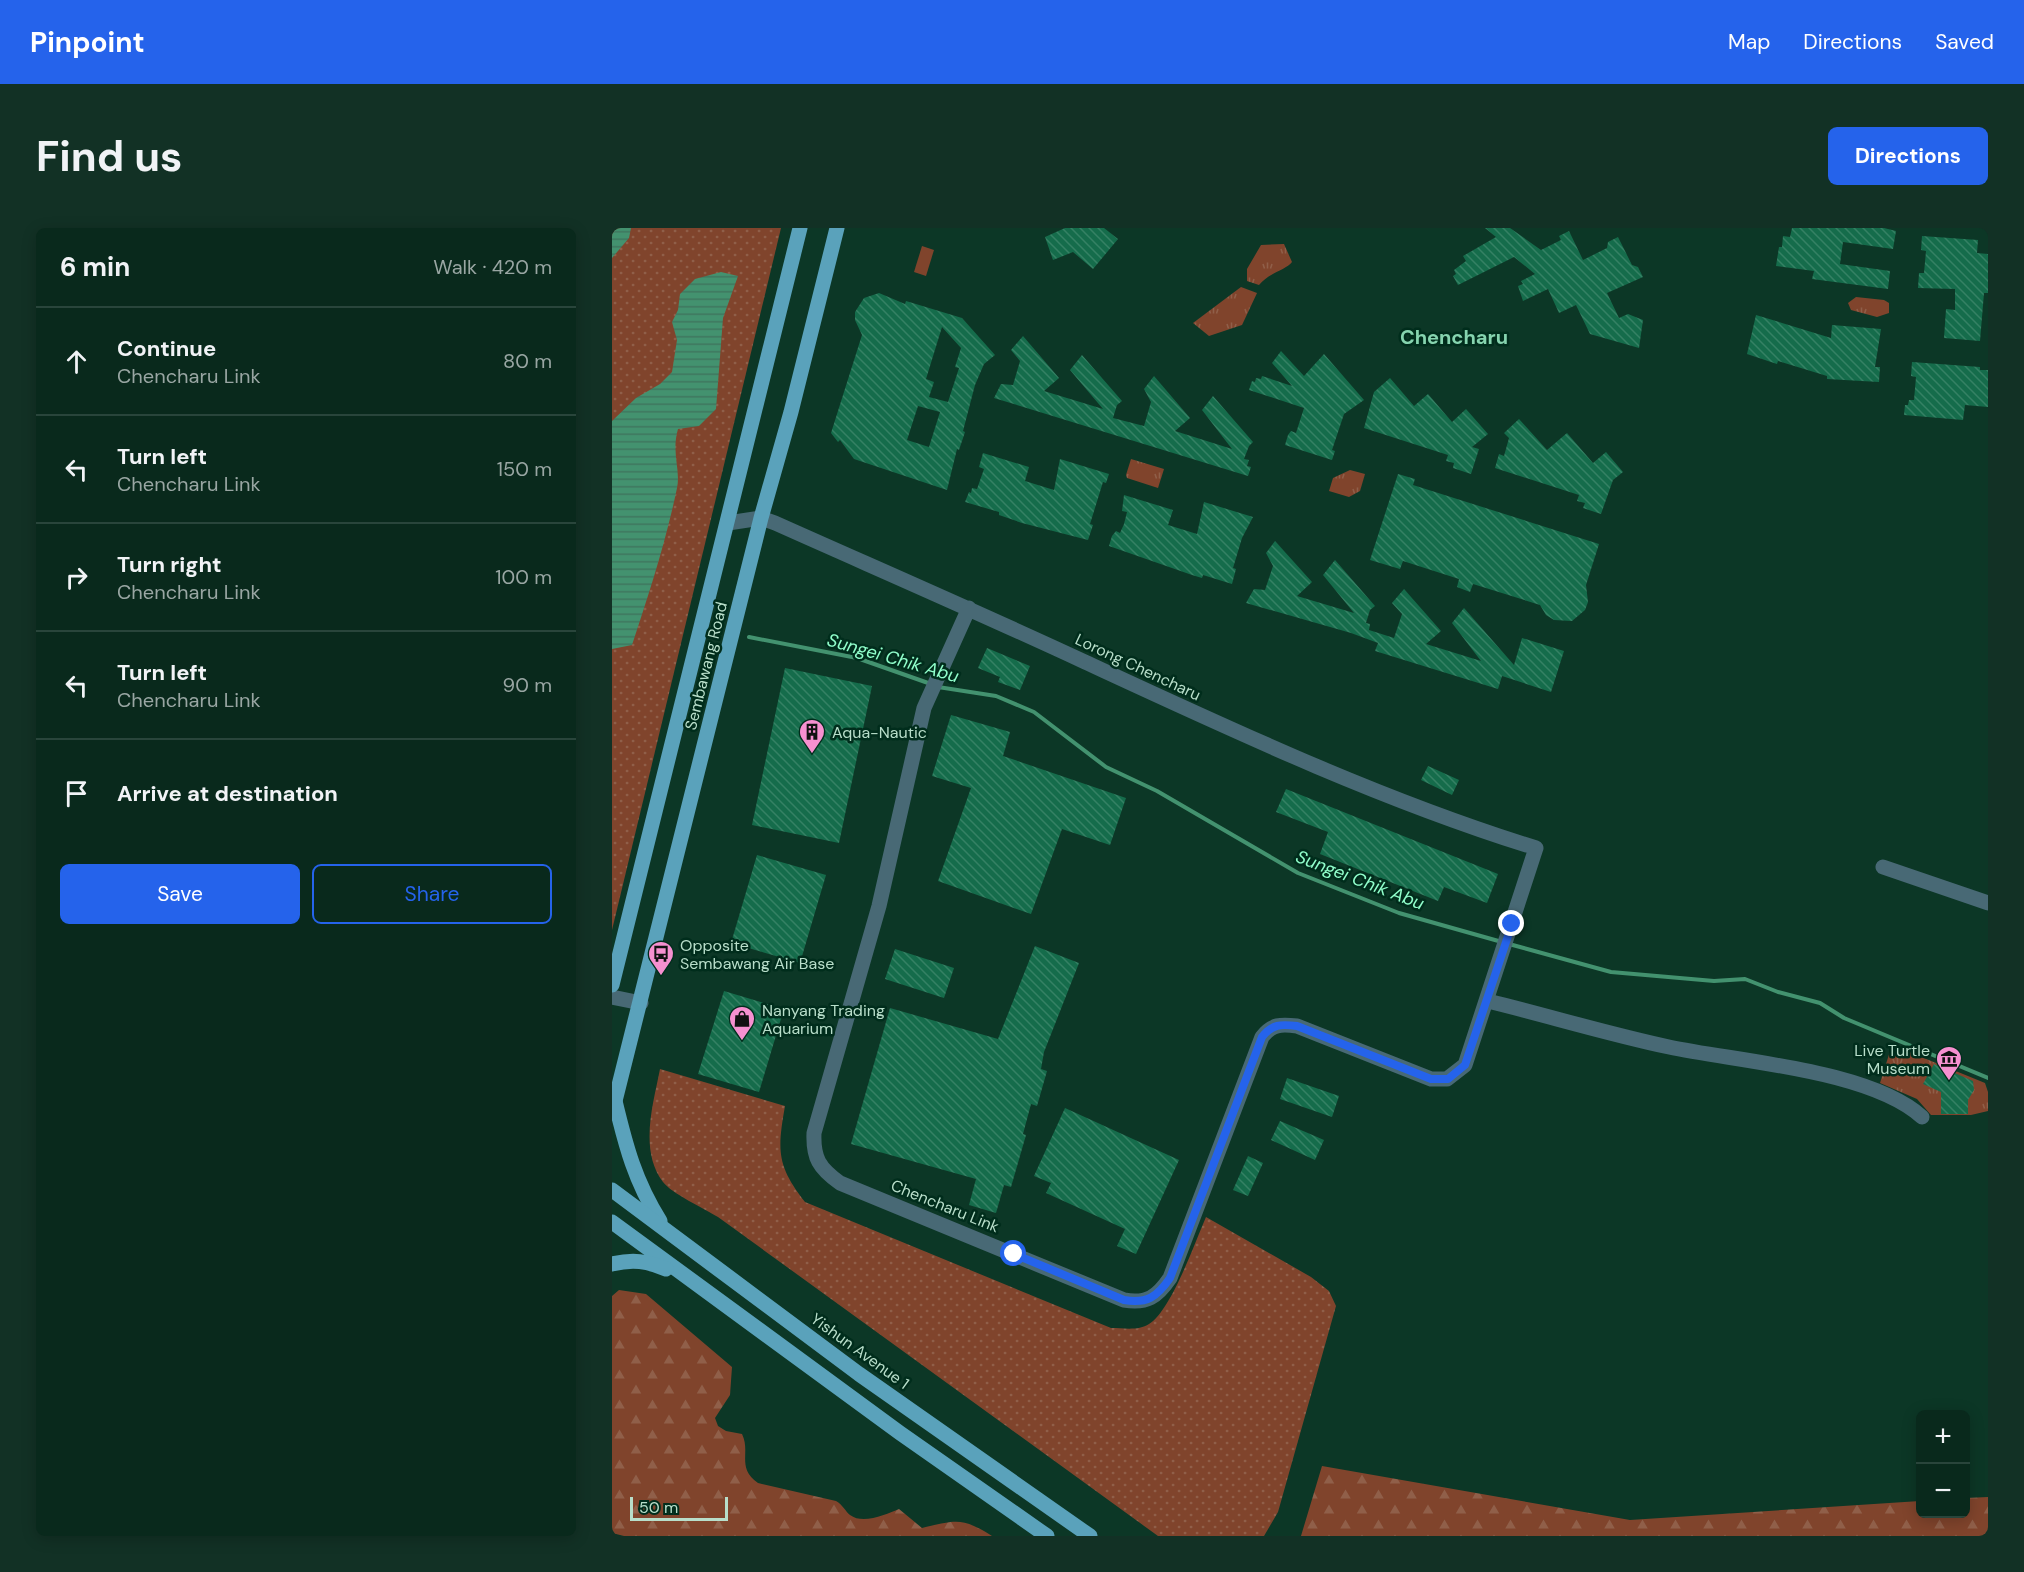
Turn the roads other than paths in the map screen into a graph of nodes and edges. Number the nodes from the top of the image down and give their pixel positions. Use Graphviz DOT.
graph roads {
  1 [pos="800,228"];
  2 [pos="837,228"];
  3 [pos="761,518"];
  4 [pos="728,523"];
  5 [pos="969,608"];
  6 [pos="1536,848"];
  7 [pos="1883,867"];
  8 [pos="1988,903"];
  9 [pos="621,946"];
  10 [pos="612,960"];
  11 [pos="612,985"];
  12 [pos="612,997"];
  13 [pos="1488,1001"];
  14 [pos="640,1003"];
  15 [pos="614,1107"];
  16 [pos="1922,1117"];
  17 [pos="612,1190"];
  18 [pos="612,1222"];
  19 [pos="665,1229"];
  20 [pos="612,1264"];
  21 [pos="691,1279"];
  22 [pos="1047,1536"];
  23 [pos="1090,1536"];
  1 -- 4 [label="main road, Sembawang Road"];
  2 -- 3 [label="main road, Sembawang Road"];
  3 -- 4 [label="street"];
  3 -- 5 [label="street, Lorong Chencharu"];
  3 -- 14 [label="main road, Sembawang Road"];
  4 -- 9 [label="main road, Sembawang Road"];
  5 -- 6 [label="street, Lorong Chencharu"];
  5 -- 13 [label="street, Chencharu Link"];
  6 -- 13 [label="street, Chencharu Link"];
  7 -- 8 [label="street"];
  9 -- 10 [label="main road"];
  9 -- 11 [label="main road, Sembawang Road"];
  12 -- 14 [label="street"];
  13 -- 16 [label="street"];
  14 -- 15 [label="main road, Sembawang Road"];
  15 -- 19 [label="main road"];
  17 -- 19 [label="main road, Yishun Avenue 1"];
  18 -- 21 [label="main road"];
  19 -- 23 [label="main road, Yishun Avenue 1"];
  20 -- 21 [label="main road"];
  21 -- 22 [label="main road"];
}
